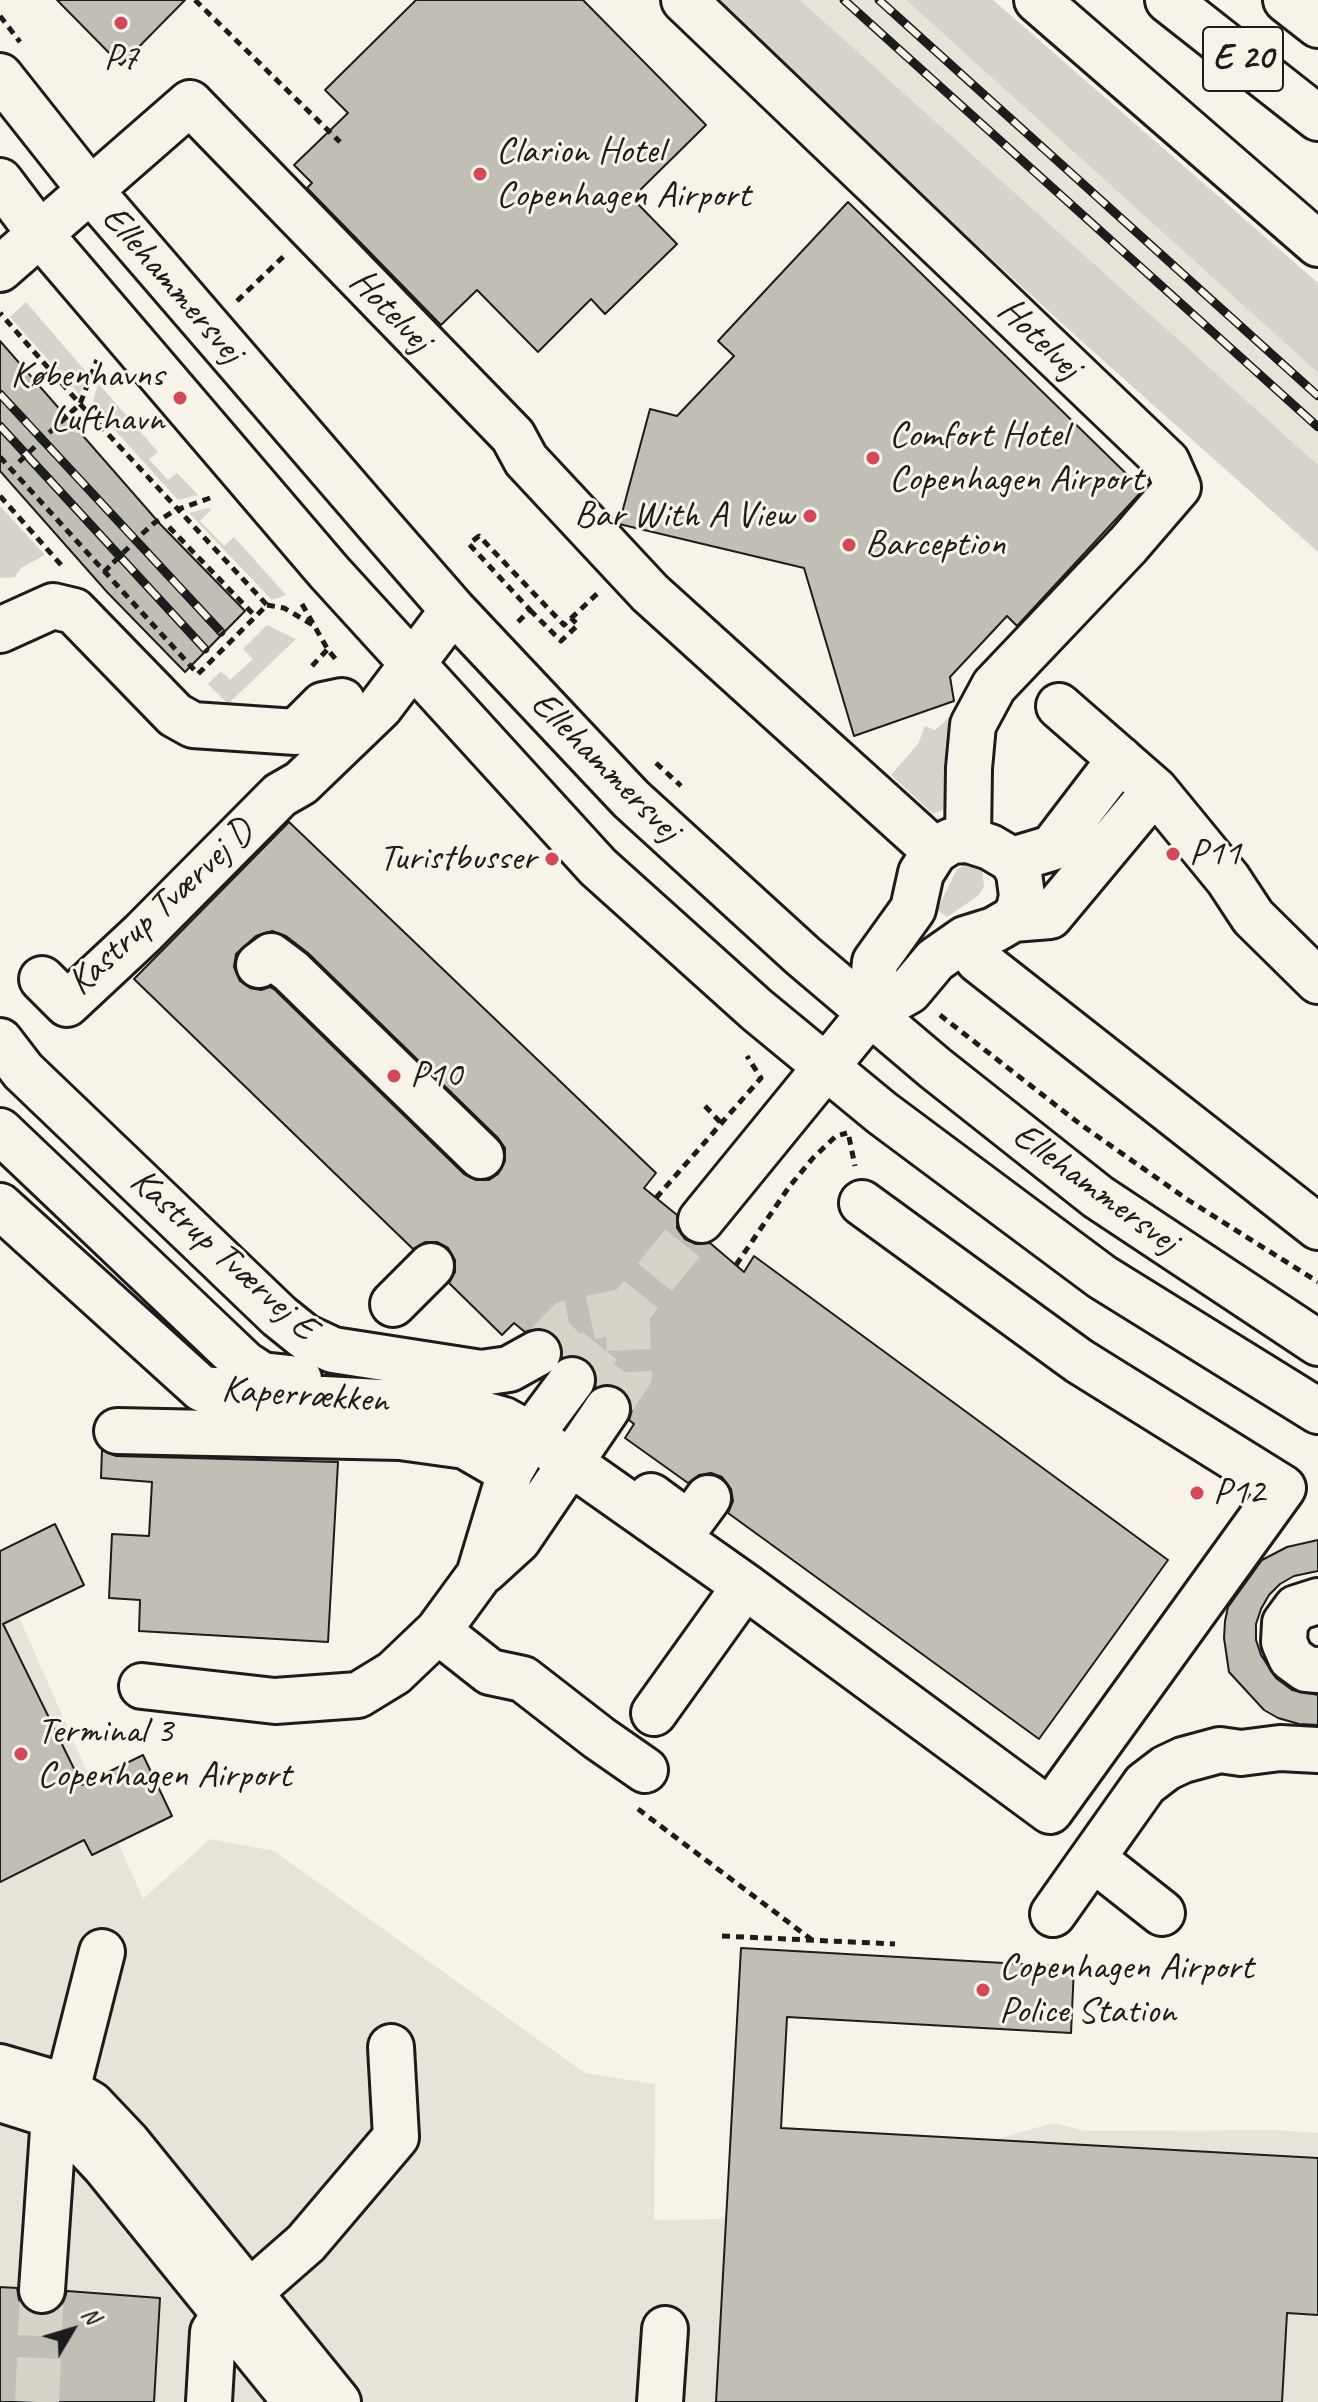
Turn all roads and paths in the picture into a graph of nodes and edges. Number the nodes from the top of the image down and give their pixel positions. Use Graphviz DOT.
graph roads {
  1 [pos="195,0"];
  2 [pos="684,0"];
  3 [pos="1037,0"];
  4 [pos="1168,0"];
  5 [pos="1286,0"];
  6 [pos="0,16"];
  7 [pos="1318,25"];
  8 [pos="12,62"];
  9 [pos="1318,118"];
  10 [pos="340,142"];
  11 [pos="0,181"];
  12 [pos="91,191"];
  13 [pos="40,234"];
  14 [pos="1318,244"];
  15 [pos="0,269"];
  16 [pos="268,272"];
  17 [pos="225,292"];
  18 [pos="0,313"];
  19 [pos="97,359"];
  20 [pos="80,404"];
  21 [pos="0,457"];
  22 [pos="11,469"];
  23 [pos="213,497"];
  24 [pos="176,510"];
  25 [pos="169,527"];
  26 [pos="626,567"];
  27 [pos="104,572"];
  28 [pos="445,599"];
  29 [pos="267,605"];
  30 [pos="530,610"];
  31 [pos="507,611"];
  32 [pos="255,616"];
  33 [pos="571,618"];
  34 [pos="518,622"];
  35 [pos="315,625"];
  36 [pos="0,630"];
  37 [pos="528,633"];
  38 [pos="399,652"];
  39 [pos="342,701"];
  40 [pos="1059,706"];
  41 [pos="647,754"];
  42 [pos="1120,759"];
  43 [pos="1155,790"];
  44 [pos="280,795"];
  45 [pos="692,797"];
  46 [pos="952,846"];
  47 [pos="1012,860"];
  48 [pos="1013,919"];
  49 [pos="978,960"];
  50 [pos="259,965"];
  51 [pos="42,979"];
  52 [pos="1318,981"];
  53 [pos="909,991"];
  54 [pos="870,1013"];
  55 [pos="0,1041"];
  56 [pos="740,1045"];
  57 [pos="826,1067"];
  58 [pos="705,1106"];
  59 [pos="721,1123"];
  60 [pos="0,1131"];
  61 [pos="481,1156"];
  62 [pos="656,1198"];
  63 [pos="862,1203"];
  64 [pos="0,1206"];
  65 [pos="701,1220"];
  66 [pos="1318,1227"];
  67 [pos="431,1266"];
  68 [pos="1318,1282"];
  69 [pos="393,1304"];
  70 [pos="1318,1343"];
  71 [pos="538,1353"];
  72 [pos="481,1373"];
  73 [pos="551,1408"];
  74 [pos="607,1409"];
  75 [pos="1318,1411"];
  76 [pos="117,1431"];
  77 [pos="576,1452"];
  78 [pos="510,1472"];
  79 [pos="708,1498"];
  80 [pos="479,1575"];
  81 [pos="745,1586"];
  82 [pos="1318,1601"];
  83 [pos="438,1631"];
  84 [pos="1318,1670"];
  85 [pos="142,1686"];
  86 [pos="654,1713"];
  87 [pos="1318,1750"];
  88 [pos="1241,1753"];
  89 [pos="645,1770"];
  90 [pos="1110,1872"];
  91 [pos="1162,1913"];
  92 [pos="722,1936"];
  93 [pos="895,1944"];
  94 [pos="102,1952"];
  95 [pos="391,2047"];
  96 [pos="0,2067"];
  97 [pos="0,2099"];
  98 [pos="60,2103"];
  99 [pos="42,2290"];
  100 [pos="238,2304"];
  101 [pos="665,2329"];
  102 [pos="209,2402"];
  103 [pos="296,2402"];
  104 [pos="338,2402"];
  105 [pos="660,2402"];
  1 -- 10 [label="path"];
  2 -- 46 [label="main road, Hotelvej"];
  3 -- 14 [label="main road"];
  4 -- 9 [label="main road, E 20"];
  5 -- 7 [label="main road, E 20"];
  6 -- 8 [label="path"];
  8 -- 12 [label="main road, Ellehammersvej"];
  11 -- 13 [label="main road, Ellehammersvej"];
  12 -- 13 [label="main road"];
  12 -- 26 [label="main road, Hotelvej"];
  12 -- 28 [label="main road, Ellehammersvej"];
  13 -- 15 [label="main road"];
  13 -- 38 [label="main road, Ellehammersvej"];
  16 -- 17 [label="path"];
  18 -- 20 [label="path"];
  19 -- 20 [label="path"];
  20 -- 22 [label="path, bridge"];
  20 -- 24 [label="path"];
  21 -- 22 [label="path"];
  22 -- 27 [label="path"];
  23 -- 24 [label="path"];
  24 -- 27 [label="path, bridge"];
  24 -- 29 [label="path"];
  25 -- 32 [label="path"];
  26 -- 33 [label="path"];
  26 -- 46 [label="main road, Hotelvej"];
  27 -- 32 [label="path"];
  28 -- 38 [label="main road"];
  28 -- 54 [label="main road, Ellehammersvej"];
  29 -- 32 [label="path"];
  29 -- 35 [label="path"];
  30 -- 33 [label="path"];
  30 -- 33 [label="path"];
  30 -- 34 [label="path"];
  31 -- 34 [label="path"];
  34 -- 37 [label="path"];
  36 -- 39 [label="main road"];
  38 -- 39 [label="main road, Kastrup Tværvej D"];
  38 -- 44 [label="main road, Kastrup Tværvej D"];
  38 -- 57 [label="main road, Ellehammersvej"];
  39 -- 44 [label="main road, Kastrup Tværvej D"];
  40 -- 42 [label="main road"];
  41 -- 45 [label="path"];
  42 -- 43 [label="main road"];
  42 -- 47 [label="main road"];
  43 -- 48 [label="main road"];
  43 -- 52 [label="main road"];
  44 -- 51 [label="main road, Kastrup Tværvej D"];
  46 -- 47 [label="main road"];
  46 -- 54 [label="main road"];
  47 -- 48 [label="main road"];
  48 -- 53 [label="main road"];
  49 -- 66 [label="main road"];
  50 -- 61 [label="main road"];
  53 -- 54 [label="main road"];
  53 -- 68 [label="path"];
  54 -- 57 [label="main road"];
  54 -- 70 [label="main road, Ellehammersvej"];
  55 -- 72 [label="main road, Kastrup Tværvej E"];
  56 -- 59 [label="path"];
  57 -- 65 [label="main road"];
  57 -- 75 [label="main road, Ellehammersvej"];
  58 -- 59 [label="path"];
  59 -- 62 [label="path"];
  60 -- 72 [label="main road, Kaperrækken"];
  63 -- 81 [label="main road"];
  64 -- 73 [label="main road, Kaperrækken"];
  67 -- 69 [label="main road"];
  71 -- 72 [label="main road, Kastrup Tværvej E"];
  73 -- 77 [label="main road, Kaperrækken"];
  73 -- 78 [label="main road"];
  74 -- 77 [label="main road"];
  76 -- 78 [label="main road"];
  77 -- 79 [label="main road"];
  77 -- 80 [label="main road"];
  77 -- 81 [label="main road"];
  78 -- 80 [label="main road"];
  80 -- 83 [label="main road"];
  81 -- 86 [label="main road"];
  82 -- 84 [label="main road"];
  83 -- 85 [label="main road"];
  83 -- 89 [label="main road"];
  87 -- 88 [label="main road"];
  88 -- 90 [label="main road"];
  88 -- 90 [label="main road"];
  90 -- 91 [label="main road"];
  92 -- 93 [label="path"];
  94 -- 98 [label="main road"];
  95 -- 100 [label="main road"];
  96 -- 98 [label="main road"];
  97 -- 98 [label="main road"];
  98 -- 99 [label="main road"];
  98 -- 100 [label="main road"];
  100 -- 102 [label="main road"];
  100 -- 103 [label="main road"];
  100 -- 104 [label="main road"];
  101 -- 105 [label="main road"];
}
